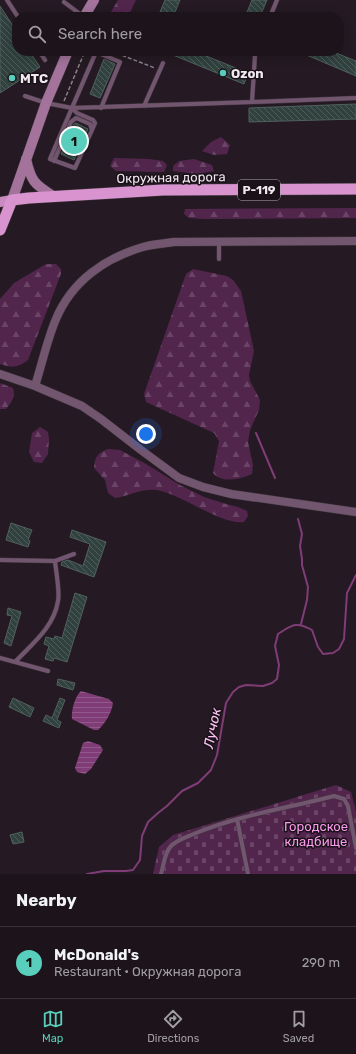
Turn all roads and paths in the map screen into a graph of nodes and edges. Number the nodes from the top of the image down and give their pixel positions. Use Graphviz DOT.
graph roads {
  1 [pos="7,0"];
  2 [pos="94,0"];
  3 [pos="277,0"];
  4 [pos="64,2"];
  5 [pos="15,12"];
  6 [pos="77,12"];
  7 [pos="87,12"];
  8 [pos="272,12"];
  9 [pos="42,56"];
  10 [pos="66,56"];
  11 [pos="83,56"];
  12 [pos="94,56"];
  13 [pos="106,56"];
  14 [pos="124,56"];
  15 [pos="256,56"];
  16 [pos="45,60"];
  17 [pos="163,62"];
  18 [pos="160,70"];
  19 [pos="25,96"];
  20 [pos="356,98"];
  21 [pos="252,102"];
  22 [pos="46,103"];
  23 [pos="62,106"];
  24 [pos="144,106"];
  25 [pos="72,108"];
  26 [pos="101,108"];
  27 [pos="92,130"];
  28 [pos="26,159"];
  29 [pos="54,161"];
  30 [pos="356,190"];
  31 [pos="53,196"];
  32 [pos="12,200"];
  33 [pos="0,202"];
  34 [pos="0,230"];
  35 [pos="219,241"];
  36 [pos="356,241"];
  37 [pos="219,259"];
  38 [pos="0,374"];
  39 [pos="35,386"];
  40 [pos="356,512"];
  41 [pos="74,554"];
  42 [pos="0,560"];
  43 [pos="55,560"];
  44 [pos="0,658"];
  45 [pos="15,662"];
  46 [pos="48,671"];
  47 [pos="237,819"];
  48 [pos="356,848"];
  49 [pos="161,874"];
  50 [pos="248,874"];
  1 -- 5 [label="lane"];
  2 -- 7 [label="main road"];
  3 -- 8 [label="lane"];
  4 -- 6 [label="lane"];
  9 -- 16 [label="lane"];
  10 -- 22 [label="main road"];
  11 -- 23 [label="path"];
  12 -- 25 [label="lane"];
  13 -- 26 [label="lane"];
  14 -- 18 [label="path"];
  15 -- 21 [label="lane"];
  17 -- 18 [label="lane"];
  18 -- 24 [label="lane"];
  19 -- 22 [label="lane"];
  20 -- 21 [label="lane"];
  21 -- 24 [label="lane"];
  22 -- 23 [label="lane"];
  22 -- 28 [label="main road"];
  23 -- 25 [label="lane"];
  24 -- 26 [label="lane"];
  25 -- 26 [label="lane"];
  25 -- 27 [label="lane"];
  25 -- 29 [label="lane"];
  27 -- 29 [label="lane"];
  27 -- 29 [label="lane"];
  28 -- 31 [label="main road"];
  28 -- 32 [label="main road"];
  30 -- 31 [label="highway, Окружная дорога / Р-119"];
  31 -- 32 [label="highway, Окружная дорога / Р-119"];
  32 -- 33 [label="main road"];
  32 -- 34 [label="highway"];
  35 -- 36 [label="street"];
  35 -- 37 [label="lane"];
  35 -- 39 [label="street"];
  38 -- 39 [label="street"];
  39 -- 40 [label="street"];
  41 -- 43 [label="lane"];
  42 -- 43 [label="lane"];
  43 -- 45 [label="lane"];
  44 -- 45 [label="lane"];
  45 -- 46 [label="lane"];
  47 -- 48 [label="lane"];
  47 -- 49 [label="lane"];
  47 -- 50 [label="lane"];
}
